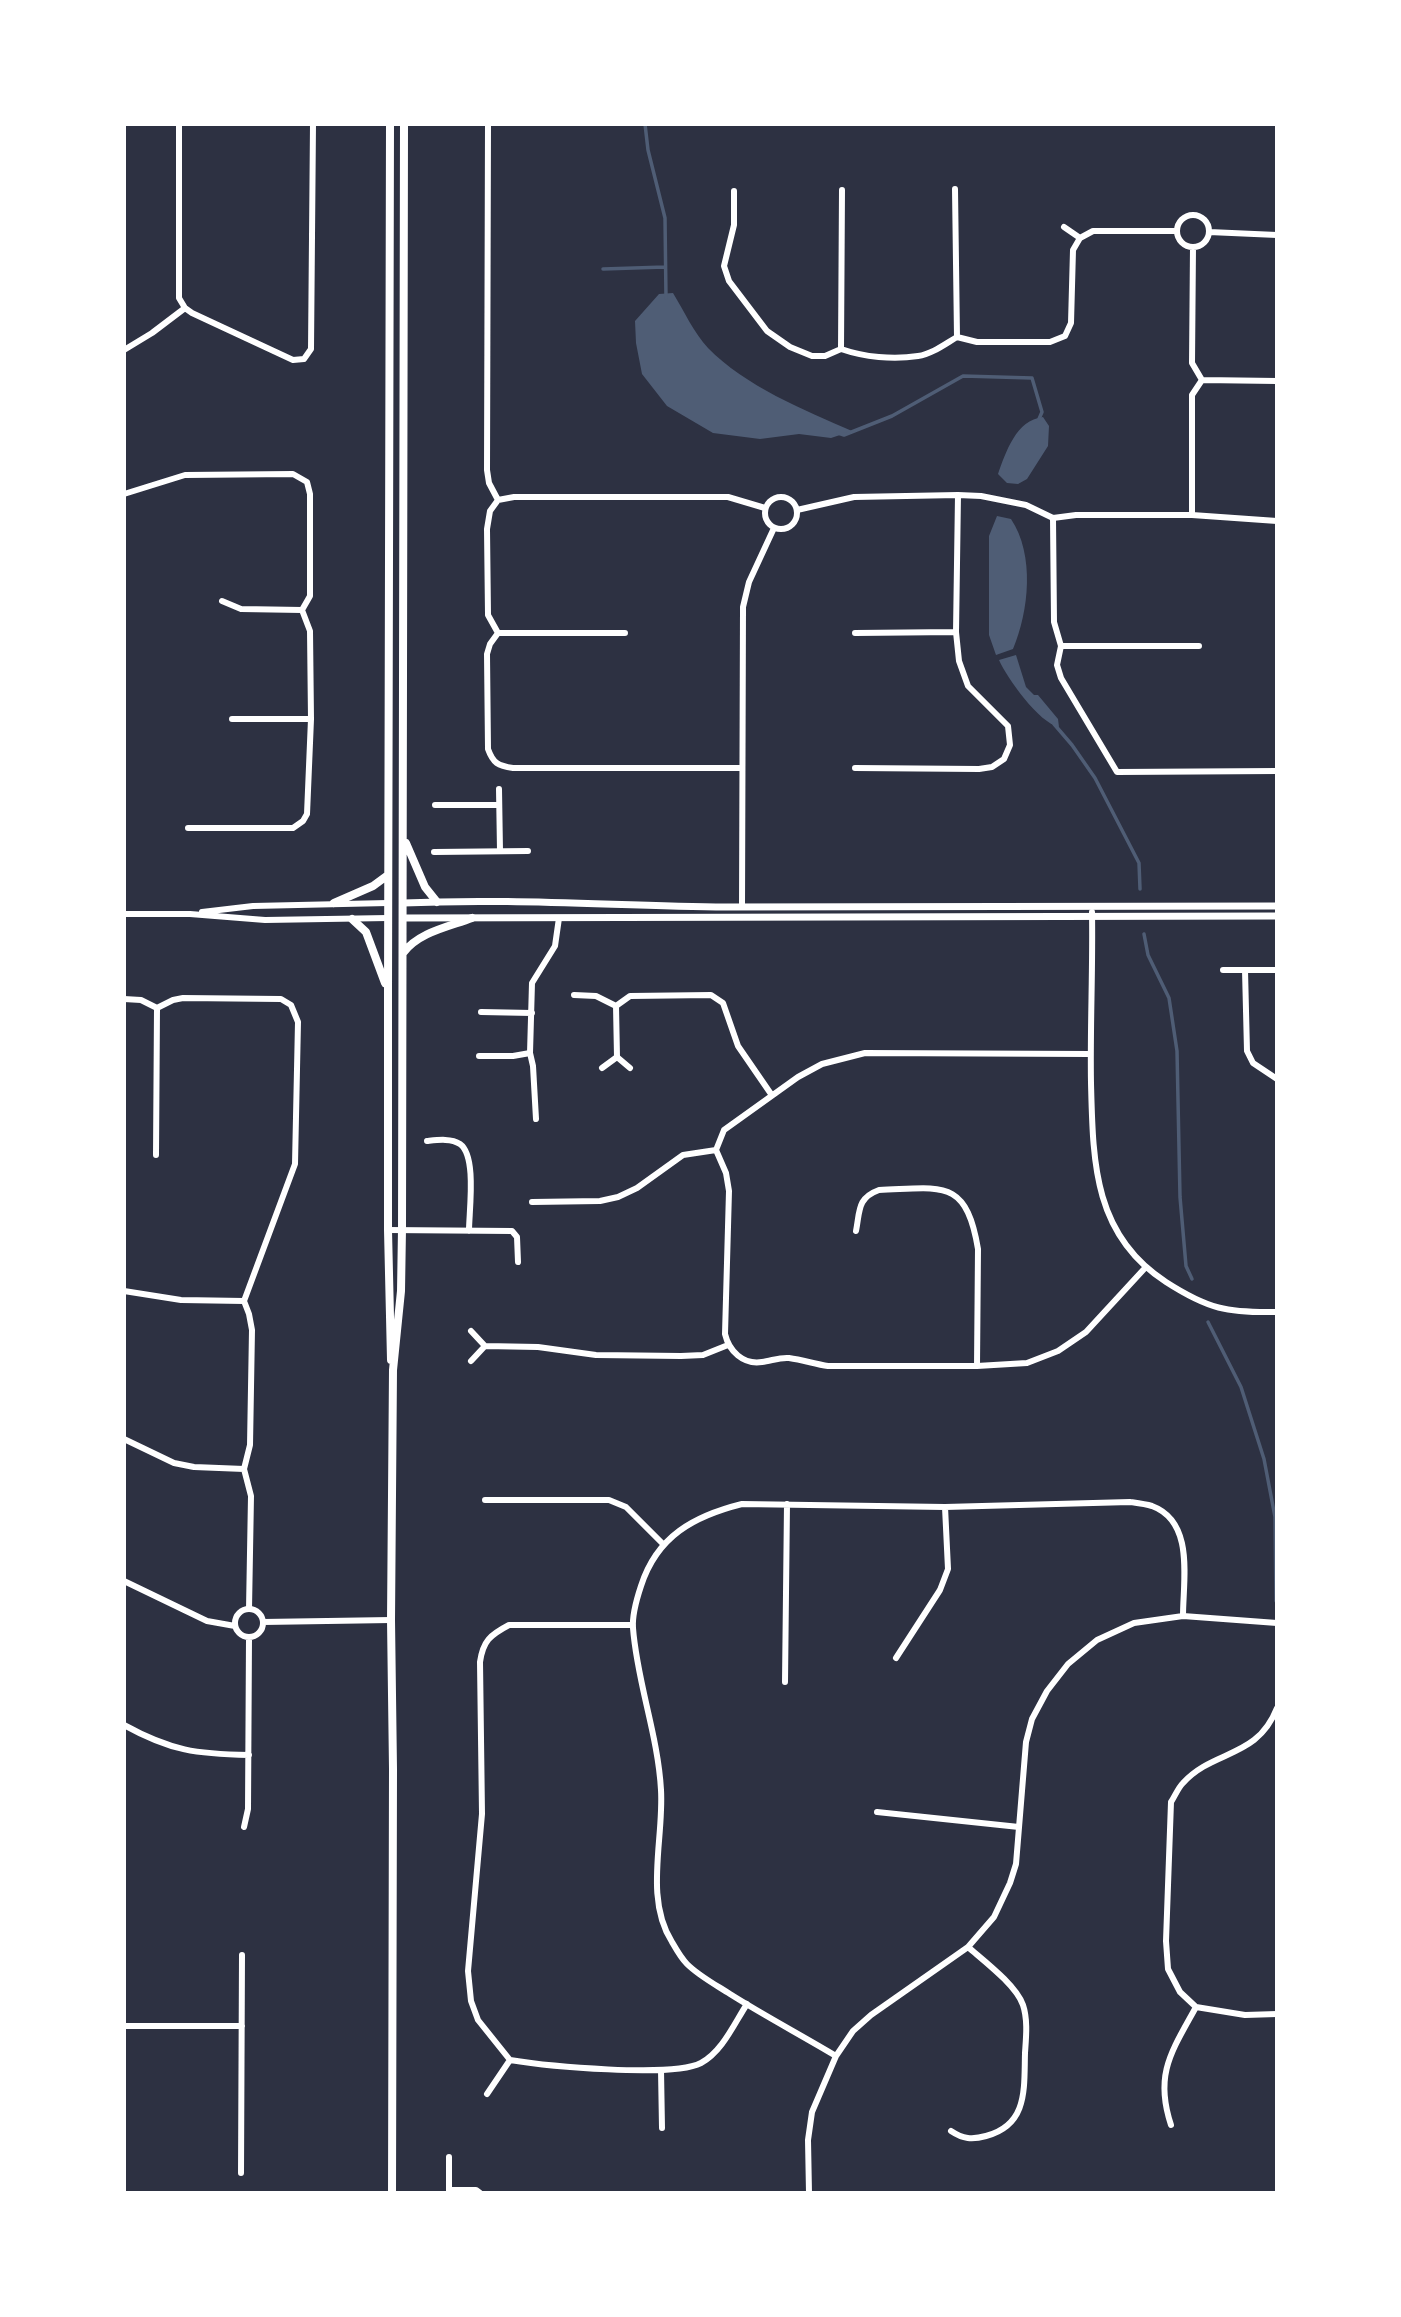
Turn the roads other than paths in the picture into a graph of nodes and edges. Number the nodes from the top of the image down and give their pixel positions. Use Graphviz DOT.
graph roads {
  1 [pos="179,124"];
  2 [pos="313,124"];
  3 [pos="390,124"];
  4 [pos="404,124"];
  5 [pos="488,124"];
  6 [pos="954,189"];
  7 [pos="842,190"];
  8 [pos="734,191"];
  9 [pos="1065,227"];
  10 [pos="1177,231"];
  11 [pos="1209,232"];
  12 [pos="1277,236"];
  13 [pos="1080,238"];
  14 [pos="1193,247"];
  15 [pos="185,308"];
  16 [pos="957,337"];
  17 [pos="841,349"];
  18 [pos="124,350"];
  19 [pos="1202,380"];
  20 [pos="1277,381"];
  21 [pos="124,494"];
  22 [pos="958,495"];
  23 [pos="498,500"];
  24 [pos="765,508"];
  25 [pos="797,510"];
  26 [pos="1192,515"];
  27 [pos="1053,518"];
  28 [pos="1277,521"];
  29 [pos="774,528"];
  30 [pos="222,601"];
  31 [pos="302,610"];
  32 [pos="625,632"];
  33 [pos="956,632"];
  34 [pos="498,633"];
  35 [pos="855,633"];
  36 [pos="1061,646"];
  37 [pos="1199,646"];
  38 [pos="232,719"];
  39 [pos="310,719"];
  40 [pos="742,768"];
  41 [pos="855,768"];
  42 [pos="1277,771"];
  43 [pos="499,789"];
  44 [pos="435,805"];
  45 [pos="499,805"];
  46 [pos="188,828"];
  47 [pos="404,836"];
  48 [pos="500,851"];
  49 [pos="528,851"];
  50 [pos="434,852"];
  51 [pos="388,875"];
  52 [pos="437,902"];
  53 [pos="560,902"];
  54 [pos="334,903"];
  55 [pos="388,903"];
  56 [pos="403,903"];
  57 [pos="1092,906"];
  58 [pos="1277,906"];
  59 [pos="742,907"];
  60 [pos="190,914"];
  61 [pos="124,915"];
  62 [pos="1092,916"];
  63 [pos="1277,916"];
  64 [pos="388,918"];
  65 [pos="403,918"];
  66 [pos="472,918"];
  67 [pos="559,918"];
  68 [pos="352,919"];
  69 [pos="402,953"];
  70 [pos="1223,970"];
  71 [pos="1245,970"];
  72 [pos="1277,970"];
  73 [pos="388,989"];
  74 [pos="574,995"];
  75 [pos="124,999"];
  76 [pos="616,1006"];
  77 [pos="157,1008"];
  78 [pos="481,1012"];
  79 [pos="532,1013"];
  80 [pos="530,1053"];
  81 [pos="1090,1054"];
  82 [pos="479,1056"];
  83 [pos="617,1057"];
  84 [pos="602,1068"];
  85 [pos="630,1069"];
  86 [pos="1277,1079"];
  87 [pos="771,1094"];
  88 [pos="536,1119"];
  89 [pos="427,1141"];
  90 [pos="716,1150"];
  91 [pos="156,1155"];
  92 [pos="532,1202"];
  93 [pos="402,1229"];
  94 [pos="388,1230"];
  95 [pos="469,1231"];
  96 [pos="856,1231"];
  97 [pos="518,1262"];
  98 [pos="1145,1268"];
  99 [pos="124,1291"];
  100 [pos="244,1301"];
  101 [pos="1277,1312"];
  102 [pos="471,1331"];
  103 [pos="728,1345"];
  104 [pos="485,1346"];
  105 [pos="471,1360"];
  106 [pos="977,1366"];
  107 [pos="393,1370"];
  108 [pos="124,1439"];
  109 [pos="244,1469"];
  110 [pos="485,1500"];
  111 [pos="787,1504"];
  112 [pos="945,1507"];
  113 [pos="663,1544"];
  114 [pos="124,1581"];
  115 [pos="249,1609"];
  116 [pos="1183,1616"];
  117 [pos="391,1620"];
  118 [pos="263,1622"];
  119 [pos="1277,1623"];
  120 [pos="633,1625"];
  121 [pos="235,1626"];
  122 [pos="249,1638"];
  123 [pos="895,1658"];
  124 [pos="785,1682"];
  125 [pos="1277,1708"];
  126 [pos="124,1725"];
  127 [pos="249,1755"];
  128 [pos="877,1812"];
  129 [pos="244,1827"];
  130 [pos="1019,1827"];
  131 [pos="968,1947"];
  132 [pos="242,1955"];
  133 [pos="747,2004"];
  134 [pos="1196,2007"];
  135 [pos="1277,2014"];
  136 [pos="124,2026"];
  137 [pos="242,2026"];
  138 [pos="836,2056"];
  139 [pos="510,2060"];
  140 [pos="661,2070"];
  141 [pos="487,2094"];
  142 [pos="1171,2125"];
  143 [pos="662,2128"];
  144 [pos="951,2131"];
  145 [pos="449,2157"];
  146 [pos="241,2173"];
  147 [pos="449,2192"];
  148 [pos="392,2193"];
  149 [pos="480,2193"];
  150 [pos="809,2193"];
  1 -- 15 [label="street"];
  2 -- 15 [label="street"];
  3 -- 51 [label="main road"];
  4 -- 47 [label="main road"];
  5 -- 23 [label="street"];
  6 -- 16 [label="street"];
  7 -- 17 [label="street"];
  8 -- 17 [label="street"];
  9 -- 13 [label="street"];
  10 -- 11 [label="street"];
  10 -- 13 [label="street"];
  10 -- 14 [label="street"];
  11 -- 12 [label="street"];
  11 -- 14 [label="street"];
  13 -- 16 [label="street"];
  14 -- 19 [label="street"];
  15 -- 18 [label="street"];
  16 -- 17 [label="street"];
  19 -- 20 [label="street"];
  19 -- 26 [label="street"];
  21 -- 31 [label="street"];
  22 -- 25 [label="street"];
  22 -- 27 [label="street"];
  22 -- 33 [label="street"];
  23 -- 24 [label="street"];
  23 -- 34 [label="street"];
  24 -- 25 [label="street"];
  24 -- 29 [label="street"];
  25 -- 29 [label="street"];
  26 -- 27 [label="street"];
  26 -- 28 [label="street"];
  27 -- 36 [label="street"];
  29 -- 40 [label="street"];
  30 -- 31 [label="street"];
  31 -- 39 [label="street"];
  32 -- 34 [label="street"];
  33 -- 35 [label="street"];
  33 -- 41 [label="street"];
  34 -- 40 [label="street"];
  36 -- 37 [label="street"];
  36 -- 42 [label="street"];
  38 -- 39 [label="street"];
  39 -- 46 [label="street"];
  40 -- 59 [label="street"];
  43 -- 45 [label="street"];
  44 -- 45 [label="street"];
  45 -- 48 [label="street"];
  47 -- 52 [label="main road"];
  47 -- 56 [label="main road"];
  48 -- 49 [label="street"];
  48 -- 50 [label="street"];
  51 -- 54 [label="main road"];
  51 -- 55 [label="main road"];
  52 -- 53 [label="street"];
  52 -- 56 [label="street"];
  53 -- 59 [label="street"];
  53 -- 67 [label="street"];
  54 -- 55 [label="street"];
  54 -- 60 [label="street"];
  55 -- 56 [label="main road"];
  55 -- 64 [label="main road"];
  56 -- 65 [label="main road"];
  57 -- 58 [label="street"];
  57 -- 59 [label="street"];
  57 -- 62 [label="street"];
  60 -- 61 [label="street"];
  60 -- 68 [label="street"];
  62 -- 63 [label="street"];
  62 -- 67 [label="street"];
  62 -- 81 [label="street"];
  64 -- 65 [label="main road"];
  64 -- 68 [label="street"];
  64 -- 73 [label="main road"];
  65 -- 66 [label="street"];
  65 -- 69 [label="main road"];
  66 -- 67 [label="street"];
  66 -- 69 [label="main road"];
  67 -- 79 [label="street"];
  68 -- 73 [label="main road"];
  69 -- 93 [label="main road"];
  70 -- 71 [label="street"];
  71 -- 72 [label="street"];
  71 -- 86 [label="street"];
  73 -- 94 [label="main road"];
  74 -- 76 [label="street"];
  75 -- 77 [label="street"];
  76 -- 83 [label="street"];
  76 -- 87 [label="street"];
  77 -- 91 [label="street"];
  77 -- 100 [label="street"];
  78 -- 79 [label="street"];
  79 -- 80 [label="street"];
  80 -- 82 [label="street"];
  80 -- 88 [label="street"];
  81 -- 87 [label="street"];
  81 -- 98 [label="street"];
  83 -- 84 [label="street"];
  83 -- 85 [label="street"];
  87 -- 90 [label="street"];
  89 -- 95 [label="street"];
  90 -- 92 [label="street"];
  90 -- 103 [label="street"];
  93 -- 94 [label="street"];
  93 -- 95 [label="street"];
  93 -- 107 [label="main road"];
  94 -- 107 [label="main road"];
  95 -- 97 [label="street"];
  96 -- 106 [label="street"];
  98 -- 101 [label="street"];
  98 -- 106 [label="street"];
  99 -- 100 [label="street"];
  100 -- 109 [label="street"];
  102 -- 104 [label="street"];
  103 -- 104 [label="street"];
  103 -- 106 [label="street"];
  104 -- 105 [label="street"];
  107 -- 117 [label="main road"];
  108 -- 109 [label="street"];
  109 -- 115 [label="street"];
  110 -- 113 [label="street"];
  111 -- 112 [label="street"];
  111 -- 113 [label="street"];
  111 -- 124 [label="street"];
  112 -- 116 [label="street"];
  112 -- 123 [label="street"];
  113 -- 120 [label="street"];
  114 -- 121 [label="street"];
  115 -- 118 [label="street"];
  115 -- 121 [label="street"];
  116 -- 119 [label="street"];
  116 -- 130 [label="street"];
  117 -- 118 [label="street"];
  117 -- 148 [label="main road"];
  118 -- 122 [label="street"];
  120 -- 133 [label="street"];
  120 -- 139 [label="street"];
  121 -- 122 [label="street"];
  122 -- 127 [label="street"];
  125 -- 134 [label="street"];
  126 -- 127 [label="street"];
  127 -- 129 [label="street"];
  128 -- 130 [label="street"];
  130 -- 131 [label="street"];
  131 -- 138 [label="street"];
  131 -- 144 [label="street"];
  132 -- 137 [label="street"];
  133 -- 138 [label="street"];
  133 -- 140 [label="street"];
  134 -- 135 [label="street"];
  134 -- 142 [label="street"];
  136 -- 137 [label="street"];
  137 -- 146 [label="street"];
  138 -- 150 [label="street"];
  139 -- 140 [label="street"];
  139 -- 141 [label="street"];
  140 -- 143 [label="street"];
  145 -- 147 [label="street"];
  147 -- 149 [label="street"];
}
